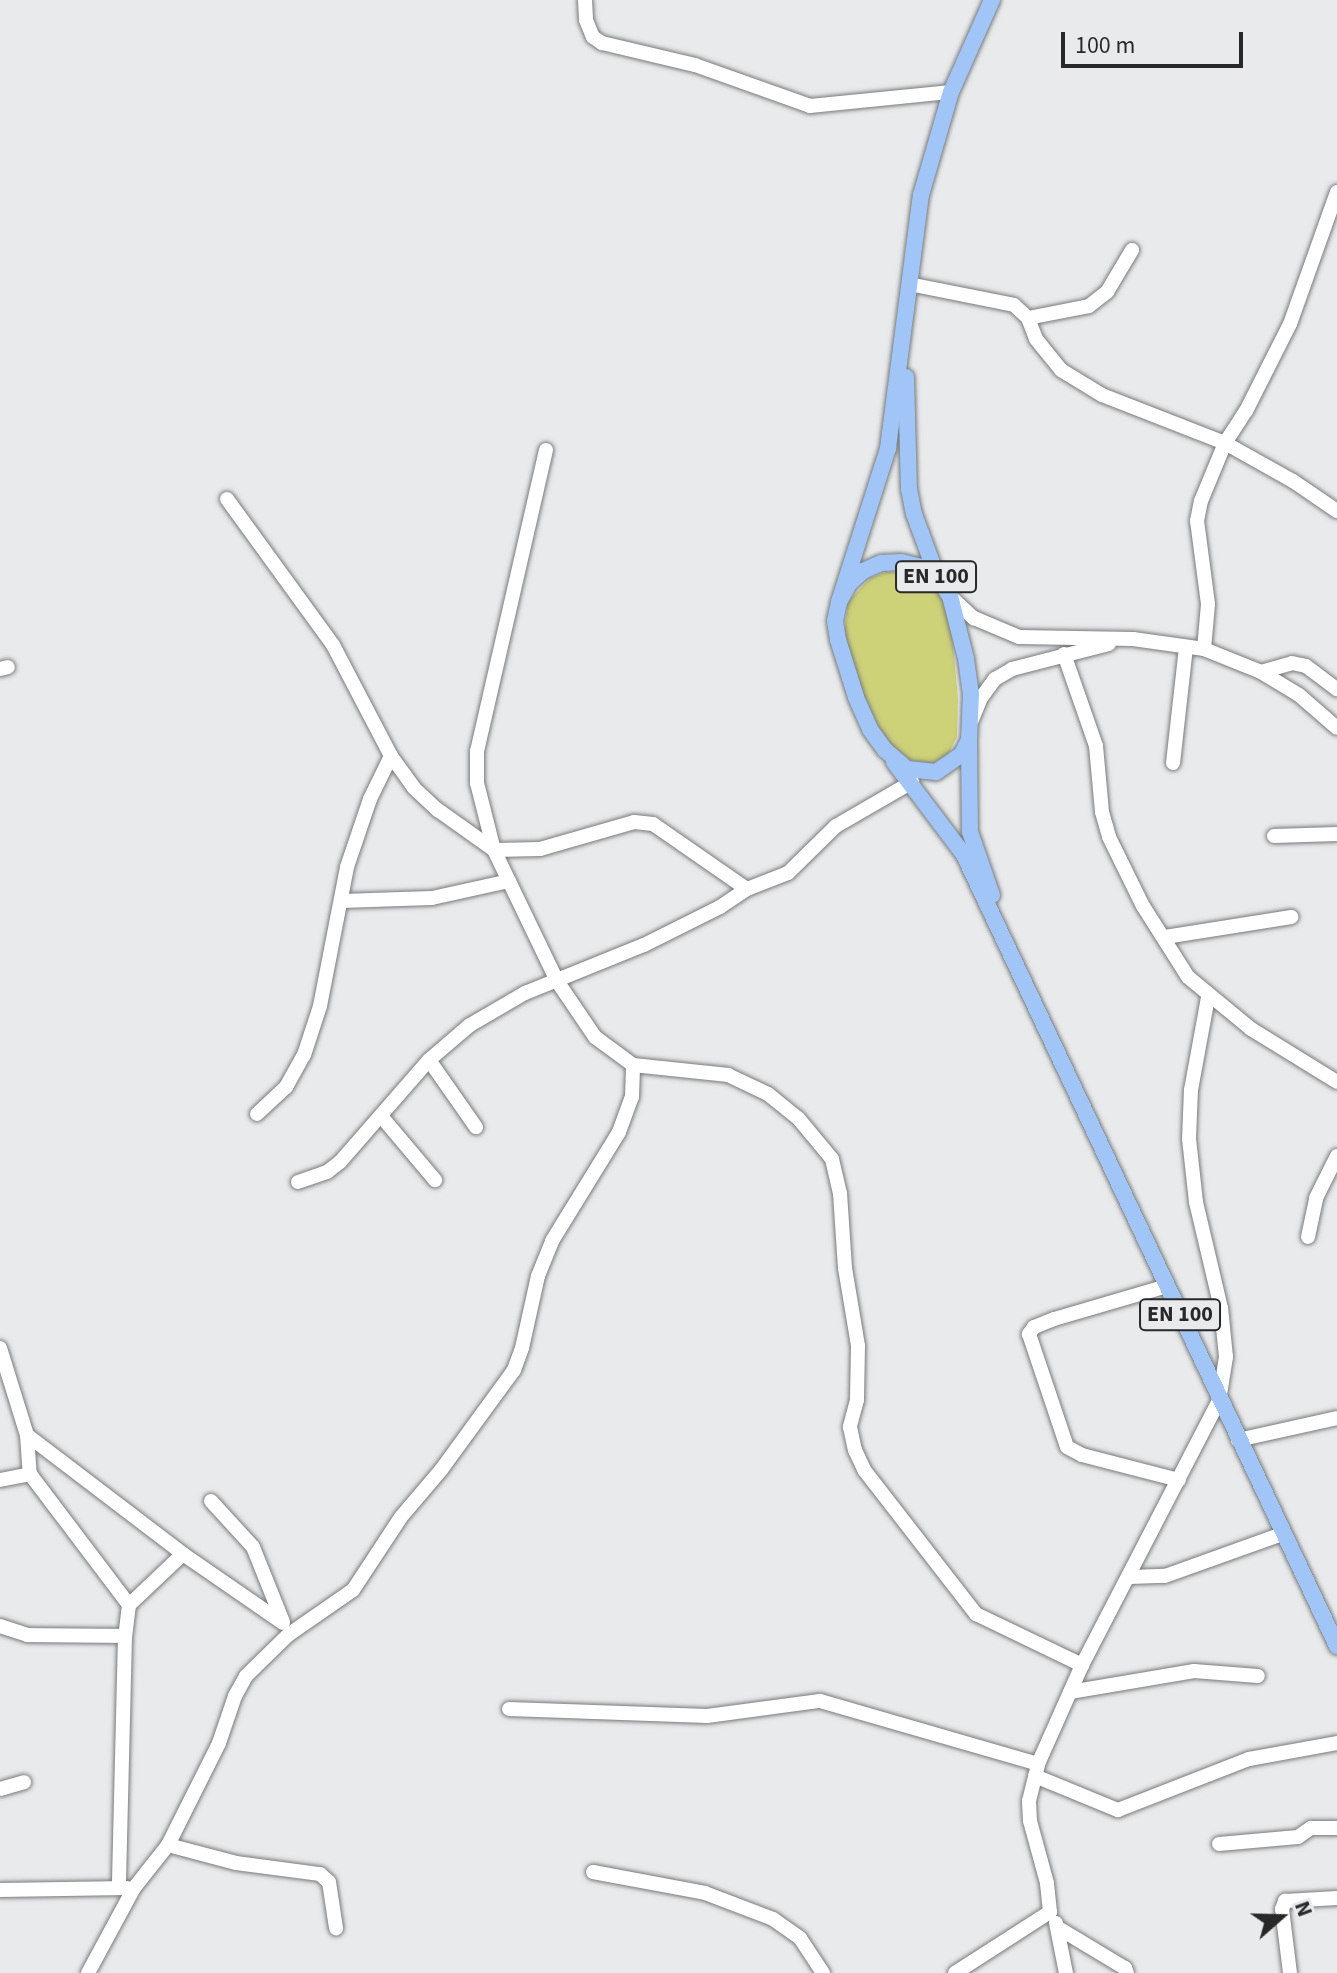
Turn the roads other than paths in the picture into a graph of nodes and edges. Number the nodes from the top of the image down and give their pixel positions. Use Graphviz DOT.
graph roads {
  1 [pos="585,0"];
  2 [pos="992,0"];
  3 [pos="951,92"];
  4 [pos="1337,192"];
  5 [pos="1132,250"];
  6 [pos="909,284"];
  7 [pos="1028,318"];
  8 [pos="903,336"];
  9 [pos="1225,443"];
  10 [pos="546,450"];
  11 [pos="227,499"];
  12 [pos="1337,511"];
  13 [pos="938,579"];
  14 [pos="950,596"];
  15 [pos="839,602"];
  16 [pos="1133,639"];
  17 [pos="1186,647"];
  18 [pos="1204,649"];
  19 [pos="1064,654"];
  20 [pos="1261,672"];
  21 [pos="1337,689"];
  22 [pos="1337,728"];
  23 [pos="970,732"];
  24 [pos="391,756"];
  25 [pos="894,762"];
  26 [pos="1173,763"];
  27 [pos="912,782"];
  28 [pos="1337,834"];
  29 [pos="1274,836"];
  30 [pos="494,850"];
  31 [pos="509,881"];
  32 [pos="747,889"];
  33 [pos="341,901"];
  34 [pos="1291,917"];
  35 [pos="1165,937"];
  36 [pos="557,981"];
  37 [pos="1024,983"];
  38 [pos="1208,997"];
  39 [pos="429,1060"];
  40 [pos="633,1065"];
  41 [pos="1336,1079"];
  42 [pos="257,1114"];
  43 [pos="381,1116"];
  44 [pos="476,1127"];
  45 [pos="1337,1156"];
  46 [pos="435,1180"];
  47 [pos="298,1182"];
  48 [pos="1308,1237"];
  49 [pos="1167,1286"];
  50 [pos="0,1348"];
  51 [pos="1219,1401"];
  52 [pos="1337,1418"];
  53 [pos="27,1435"];
  54 [pos="1238,1440"];
  55 [pos="30,1474"];
  56 [pos="0,1480"];
  57 [pos="1179,1480"];
  58 [pos="211,1501"];
  59 [pos="1282,1534"];
  60 [pos="183,1554"];
  61 [pos="1130,1577"];
  62 [pos="129,1605"];
  63 [pos="0,1626"];
  64 [pos="286,1629"];
  65 [pos="125,1636"];
  66 [pos="1337,1646"];
  67 [pos="1082,1665"];
  68 [pos="1258,1676"];
  69 [pos="1070,1692"];
  70 [pos="509,1709"];
  71 [pos="1337,1743"];
  72 [pos="1036,1770"];
  73 [pos="24,1782"];
  74 [pos="0,1789"];
  75 [pos="1337,1828"];
  76 [pos="1219,1844"];
  77 [pos="168,1845"];
  78 [pos="593,1872"];
  79 [pos="119,1888"];
  80 [pos="134,1888"];
  81 [pos="0,1890"];
  82 [pos="1337,1898"];
  83 [pos="1050,1912"];
  84 [pos="336,1928"];
  85 [pos="1060,1929"];
  86 [pos="88,1973"];
  87 [pos="823,1973"];
  88 [pos="955,1973"];
  89 [pos="1066,1973"];
  90 [pos="1127,1973"];
  91 [pos="1290,1973"];
  1 -- 3 [label="street"];
  2 -- 3 [label="main road, EN 100"];
  3 -- 6 [label="main road, EN 100"];
  4 -- 9 [label="street"];
  5 -- 7 [label="street"];
  6 -- 7 [label="street"];
  6 -- 8 [label="main road, EN 100"];
  7 -- 9 [label="street"];
  8 -- 13 [label="main road, EN 100"];
  8 -- 15 [label="main road, EN 100"];
  9 -- 12 [label="street"];
  9 -- 18 [label="street"];
  10 -- 30 [label="street"];
  11 -- 24 [label="street"];
  13 -- 14 [label="main road, EN 100"];
  13 -- 15 [label="main road, EN 100"];
  14 -- 16 [label="street"];
  14 -- 23 [label="main road, EN 100"];
  15 -- 25 [label="main road, EN 100"];
  16 -- 17 [label="street"];
  16 -- 19 [label="street"];
  17 -- 18 [label="street"];
  17 -- 26 [label="street"];
  18 -- 20 [label="street"];
  19 -- 23 [label="street"];
  19 -- 35 [label="street"];
  20 -- 21 [label="street"];
  20 -- 22 [label="street"];
  23 -- 25 [label="main road"];
  23 -- 37 [label="main road, EN 100"];
  24 -- 30 [label="street"];
  24 -- 33 [label="street"];
  25 -- 27 [label="main road, EN 100"];
  27 -- 32 [label="street"];
  27 -- 37 [label="main road, EN 100"];
  28 -- 29 [label="street"];
  30 -- 31 [label="street"];
  30 -- 32 [label="street"];
  31 -- 33 [label="street"];
  31 -- 36 [label="street"];
  32 -- 36 [label="street"];
  33 -- 42 [label="street"];
  34 -- 35 [label="street"];
  35 -- 38 [label="street"];
  36 -- 39 [label="street"];
  36 -- 40 [label="street"];
  37 -- 49 [label="main road, EN 100"];
  38 -- 41 [label="street"];
  38 -- 51 [label="street"];
  39 -- 43 [label="street"];
  39 -- 44 [label="street"];
  40 -- 64 [label="street"];
  40 -- 67 [label="street"];
  43 -- 46 [label="street"];
  43 -- 47 [label="street"];
  45 -- 48 [label="street"];
  49 -- 51 [label="main road, EN 100"];
  49 -- 57 [label="street"];
  50 -- 53 [label="street"];
  51 -- 54 [label="main road, EN 100"];
  51 -- 57 [label="street"];
  52 -- 54 [label="street"];
  53 -- 55 [label="street"];
  53 -- 60 [label="street"];
  54 -- 59 [label="main road, EN 100"];
  55 -- 56 [label="street"];
  55 -- 62 [label="street"];
  57 -- 61 [label="street"];
  58 -- 64 [label="street"];
  59 -- 61 [label="street"];
  59 -- 66 [label="main road, EN 100"];
  60 -- 62 [label="street"];
  60 -- 64 [label="street"];
  61 -- 67 [label="street"];
  62 -- 65 [label="street"];
  63 -- 65 [label="street"];
  64 -- 77 [label="street"];
  65 -- 79 [label="street"];
  67 -- 69 [label="street"];
  68 -- 69 [label="street"];
  69 -- 72 [label="street"];
  70 -- 72 [label="street"];
  71 -- 72 [label="street"];
  72 -- 83 [label="street"];
  73 -- 74 [label="street"];
  75 -- 76 [label="street"];
  77 -- 80 [label="street"];
  77 -- 84 [label="street"];
  78 -- 87 [label="street"];
  79 -- 80 [label="street"];
  79 -- 81 [label="street"];
  80 -- 86 [label="street"];
  82 -- 91 [label="street"];
  83 -- 85 [label="street"];
  83 -- 88 [label="street"];
  85 -- 89 [label="street"];
  85 -- 90 [label="street"];
}
